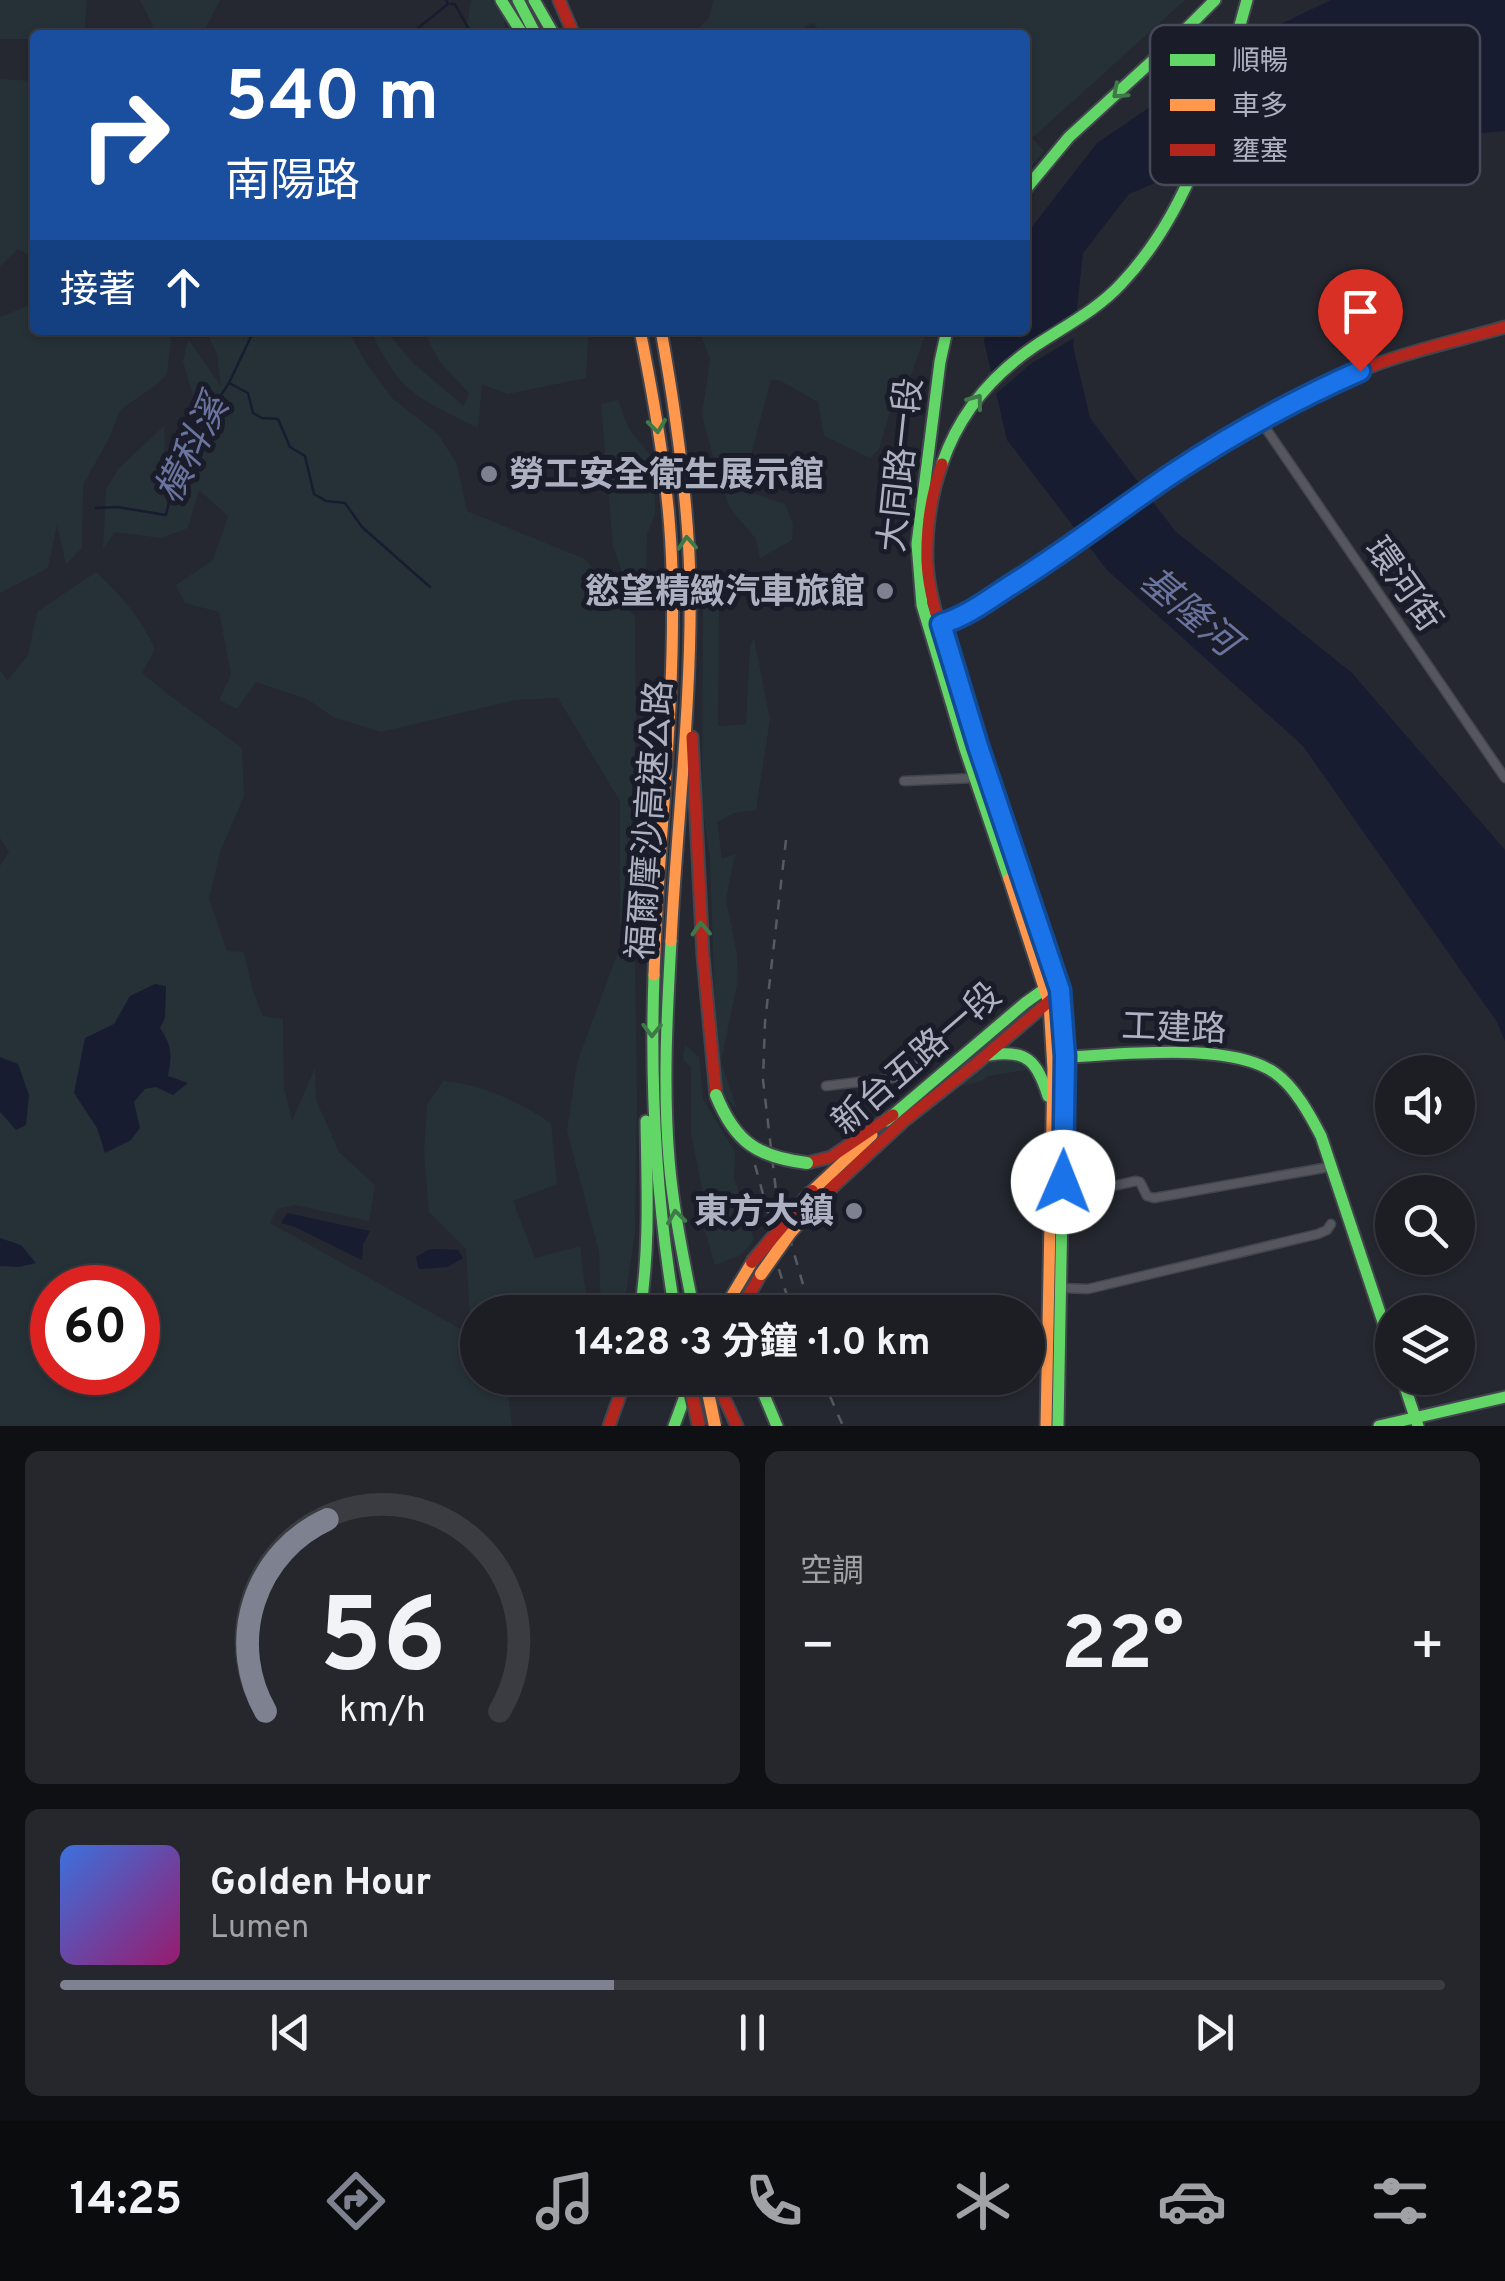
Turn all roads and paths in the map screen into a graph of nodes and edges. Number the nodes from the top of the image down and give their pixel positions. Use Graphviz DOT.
graph roads {
  1 [pos="501,0"];
  2 [pos="518,0"];
  3 [pos="534,0"];
  4 [pos="558,0"];
  5 [pos="1214,0"];
  6 [pos="1248,0"];
  7 [pos="1190,25"];
  8 [pos="1240,25"];
  9 [pos="520,30"];
  10 [pos="533,30"];
  11 [pos="551,30"];
  12 [pos="572,30"];
  13 [pos="1150,63"];
  14 [pos="1030,184"];
  15 [pos="1188,185"];
  16 [pos="1505,327"];
  17 [pos="641,335"];
  18 [pos="661,335"];
  19 [pos="946,335"];
  20 [pos="1260,420"];
  21 [pos="935,626"];
  22 [pos="689,689"];
  23 [pos="975,778"];
  24 [pos="1505,778"];
  25 [pos="904,781"];
  26 [pos="1053,989"];
  27 [pos="1049,1003"];
  28 [pos="986,1056"];
  29 [pos="1065,1056"];
  30 [pos="925,1059"];
  31 [pos="652,1086"];
  32 [pos="826,1086"];
  33 [pos="1050,1106"];
  34 [pos="893,1115"];
  35 [pos="1329,1166"];
  36 [pos="1057,1183"];
  37 [pos="817,1193"];
  38 [pos="1071,1195"];
  39 [pos="1331,1224"];
  40 [pos="757,1268"];
  41 [pos="1061,1288"];
  42 [pos="643,1295"];
  43 [pos="672,1295"];
  44 [pos="691,1295"];
  45 [pos="736,1295"];
  46 [pos="748,1295"];
  47 [pos="1375,1298"];
  48 [pos="621,1395"];
  49 [pos="684,1395"];
  50 [pos="692,1395"];
  51 [pos="705,1395"];
  52 [pos="712,1395"];
  53 [pos="720,1395"];
  54 [pos="758,1395"];
  55 [pos="764,1395"];
  56 [pos="1408,1395"];
  57 [pos="1505,1397"];
  58 [pos="1052,1405"];
  59 [pos="774,1421"];
  60 [pos="1417,1422"];
  61 [pos="612,1426"];
  62 [pos="674,1426"];
  63 [pos="696,1426"];
  64 [pos="716,1426"];
  65 [pos="737,1426"];
  66 [pos="1046,1426"];
  67 [pos="1058,1426"];
  68 [pos="1379,1426"];
  1 -- 9 [label="main road"];
  2 -- 10 [label="main road"];
  3 -- 11 [label="main road"];
  4 -- 12 [label="main road"];
  5 -- 7 [label="main road, one-way"];
  8 -- 6 [label="main road, 大同路一段, one-way"];
  13 -- 14 [label="main road, one-way"];
  21 -- 15 [label="main road, 大同路一段, one-way"];
  16 -- 20 [label="main road"];
  17 -- 31 [label="main road, 福爾摩沙高速公路, one-way"];
  22 -- 18 [label="main road, 福爾摩沙高速公路, one-way"];
  19 -- 21 [label="main road, 大同路一段"];
  20 -- 21 [label="main road"];
  20 -- 24 [label="street, 環河街"];
  21 -- 23 [label="main road, 大同路一段"];
  21 -- 26 [label="main road, 大同路一段"];
  34 -- 22 [label="main road, one-way, bridge"];
  44 -- 22 [label="main road, 福爾摩沙高速公路, one-way"];
  23 -- 25 [label="street"];
  23 -- 26 [label="main road, 大同路一段"];
  26 -- 27 [label="main road, 新台五路一段"];
  26 -- 29 [label="main road, 大同路一段"];
  26 -- 34 [label="main road, 新台五路一段"];
  27 -- 28 [label="main road, 新台五路一段"];
  27 -- 33 [label="main road, 大同路一段"];
  28 -- 33 [label="main road"];
  28 -- 37 [label="main road, 新台五路一段"];
  29 -- 36 [label="main road, 大同路一段"];
  29 -- 47 [label="main road, 工建路"];
  30 -- 32 [label="street"];
  31 -- 42 [label="main road"];
  31 -- 43 [label="main road, 福爾摩沙高速公路"];
  33 -- 36 [label="main road, 大同路一段"];
  34 -- 37 [label="main road, 新台五路一段"];
  35 -- 38 [label="street"];
  36 -- 41 [label="main road, 大同路一段"];
  36 -- 58 [label="main road, 大同路一段"];
  37 -- 40 [label="main road, 新台五路一段, bridge"];
  39 -- 41 [label="street"];
  40 -- 45 [label="main road, 新台五路一段"];
  40 -- 46 [label="main road, 新台五路一段"];
  41 -- 58 [label="main road, 大同路一段"];
  48 -- 61 [label="main road"];
  49 -- 62 [label="main road"];
  50 -- 63 [label="main road, bridge"];
  51 -- 63 [label="main road"];
  52 -- 64 [label="main road, bridge"];
  53 -- 65 [label="main road"];
  54 -- 59 [label="main road"];
  55 -- 59 [label="main road"];
  56 -- 60 [label="main road"];
  57 -- 60 [label="main road"];
  58 -- 66 [label="main road, 大同路一段"];
  58 -- 67 [label="main road, 大同路一段"];
  60 -- 68 [label="main road"];
}
